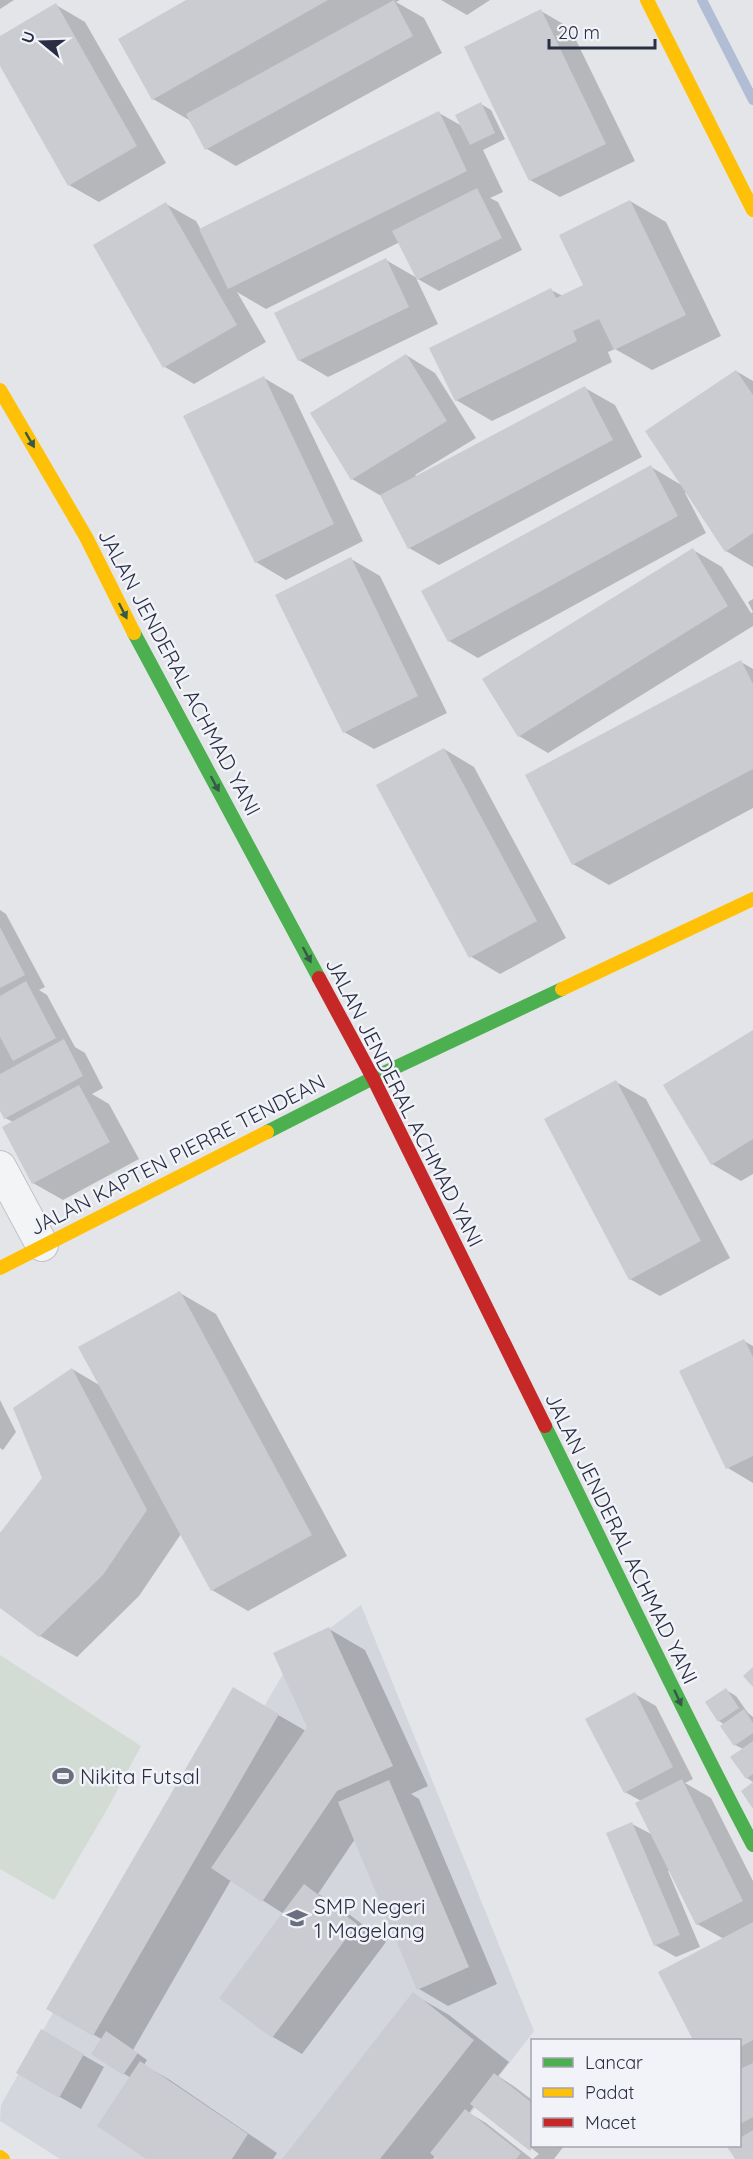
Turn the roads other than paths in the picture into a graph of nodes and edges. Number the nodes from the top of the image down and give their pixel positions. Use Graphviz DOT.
graph roads {
  1 [pos="647,0"];
  2 [pos="753,210"];
  3 [pos="0,390"];
  4 [pos="753,899"];
  5 [pos="373,1078"];
  6 [pos="0,1167"];
  7 [pos="42,1245"];
  8 [pos="0,1268"];
  9 [pos="753,1845"];
  1 -- 2 [label="main road"];
  3 -- 5 [label="main road, JALAN JENDERAL ACHMAD YANI, one-way"];
  4 -- 5 [label="main road, JALAN KAPTEN PIERRE TENDEAN"];
  5 -- 7 [label="main road, JALAN KAPTEN PIERRE TENDEAN"];
  5 -- 9 [label="main road, JALAN JENDERAL ACHMAD YANI, one-way"];
  6 -- 7 [label="street"];
  7 -- 8 [label="main road, JALAN KAPTEN PIERRE TENDEAN"];
}
